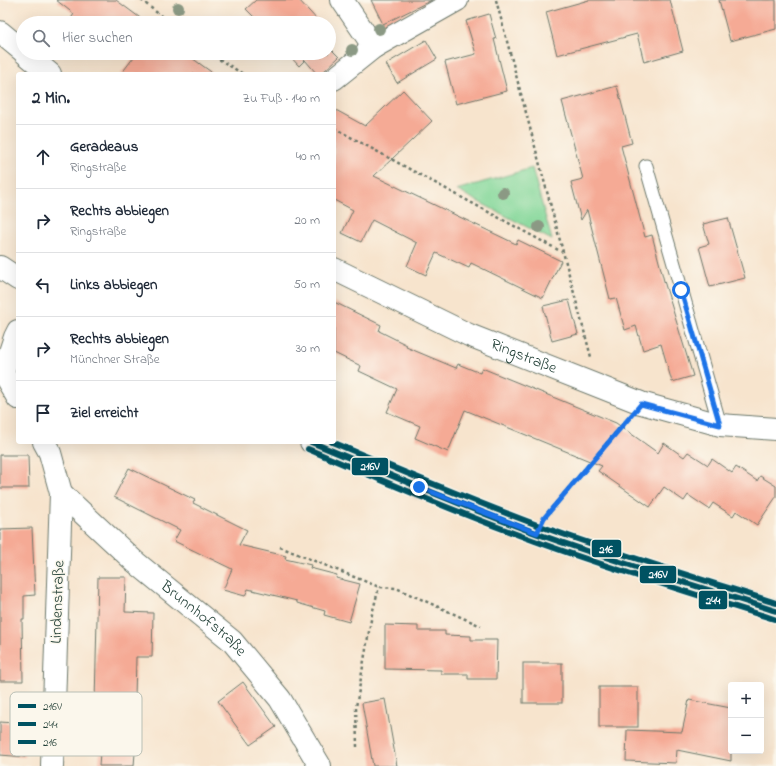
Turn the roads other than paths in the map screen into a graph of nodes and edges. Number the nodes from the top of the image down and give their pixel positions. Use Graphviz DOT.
graph roads {
  1 [pos="342,0"];
  2 [pos="457,0"];
  3 [pos="0,32"];
  4 [pos="16,45"];
  5 [pos="374,47"];
  6 [pos="33,60"];
  7 [pos="48,72"];
  8 [pos="336,77"];
  9 [pos="646,166"];
  10 [pos="0,266"];
  11 [pos="336,270"];
  12 [pos="16,278"];
  13 [pos="16,335"];
  14 [pos="2,373"];
  15 [pos="16,395"];
  16 [pos="720,425"];
  17 [pos="776,429"];
  18 [pos="45,444"];
  19 [pos="316,444"];
  20 [pos="61,492"];
  21 [pos="776,611"];
  22 [pos="54,692"];
  23 [pos="52,756"];
  24 [pos="52,766"];
  25 [pos="320,766"];
  1 -- 5 [label="street"];
  2 -- 5 [label="street"];
  3 -- 4 [label="street"];
  5 -- 8 [label="street"];
  6 -- 7 [label="street"];
  9 -- 16 [label="lane"];
  10 -- 12 [label="street"];
  11 -- 16 [label="street, Ringstraße"];
  13 -- 14 [label="street"];
  14 -- 15 [label="street"];
  16 -- 17 [label="street, Ringstraße"];
  18 -- 20 [label="street, Lindenstraße"];
  19 -- 21 [label="street"];
  20 -- 22 [label="street, Lindenstraße"];
  20 -- 25 [label="street, Brunnhofstraße"];
  23 -- 24 [label="street, Lindenstraße"];
}
